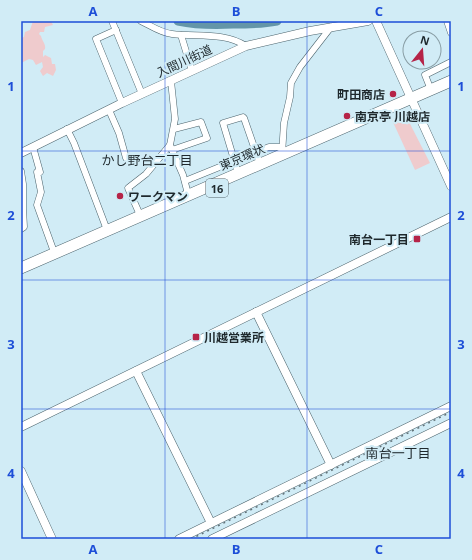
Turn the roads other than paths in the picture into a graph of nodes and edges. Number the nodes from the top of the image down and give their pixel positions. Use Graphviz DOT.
graph roads {
  1 [pos="112,21"];
  2 [pos="141,21"];
  3 [pos="368,21"];
  4 [pos="376,21"];
  5 [pos="447,21"];
  6 [pos="335,25"];
  7 [pos="116,30"];
  8 [pos="451,33"];
  9 [pos="181,35"];
  10 [pos="246,46"];
  11 [pos="451,62"];
  12 [pos="192,70"];
  13 [pos="171,81"];
  14 [pos="451,81"];
  15 [pos="451,87"];
  16 [pos="431,90"];
  17 [pos="142,94"];
  18 [pos="412,101"];
  19 [pos="122,103"];
  20 [pos="109,110"];
  21 [pos="174,129"];
  22 [pos="67,130"];
  23 [pos="33,147"];
  24 [pos="171,147"];
  25 [pos="282,150"];
  26 [pos="255,152"];
  27 [pos="21,153"];
  28 [pos="126,158"];
  29 [pos="233,161"];
  30 [pos="260,164"];
  31 [pos="21,171"];
  32 [pos="238,173"];
  33 [pos="185,180"];
  34 [pos="451,186"];
  35 [pos="188,194"];
  36 [pos="140,215"];
  37 [pos="451,217"];
  38 [pos="21,229"];
  39 [pos="107,230"];
  40 [pos="54,252"];
  41 [pos="21,268"];
  42 [pos="21,272"];
  43 [pos="256,312"];
  44 [pos="136,371"];
  45 [pos="451,406"];
  46 [pos="451,423"];
  47 [pos="21,428"];
  48 [pos="331,464"];
  49 [pos="21,471"];
  50 [pos="211,524"];
  51 [pos="52,539"];
  52 [pos="179,539"];
  53 [pos="212,539"];
  1 -- 7 [label="street"];
  2 -- 9 [label="street"];
  3 -- 6 [label="street, 入間川街道"];
  4 -- 18 [label="street"];
  5 -- 8 [label="street"];
  6 -- 10 [label="street, 入間川街道"];
  6 -- 25 [label="street"];
  7 -- 17 [label="street"];
  7 -- 19 [label="street"];
  9 -- 10 [label="street"];
  9 -- 12 [label="street"];
  10 -- 12 [label="street, 入間川街道"];
  11 -- 16 [label="street"];
  12 -- 13 [label="street, 入間川街道"];
  13 -- 17 [label="street, 入間川街道"];
  13 -- 21 [label="street"];
  14 -- 16 [label="highway, 東京環状 / 16"];
  15 -- 18 [label="highway, 東京環状 / 16"];
  16 -- 18 [label="highway, 東京環状 / 16"];
  17 -- 19 [label="street, 入間川街道"];
  18 -- 25 [label="highway, 東京環状 / 16"];
  18 -- 34 [label="street"];
  18 -- 42 [label="highway, 東京環状 / 16"];
  19 -- 20 [label="street, 入間川街道"];
  20 -- 22 [label="street, 入間川街道"];
  20 -- 28 [label="street"];
  21 -- 24 [label="street"];
  21 -- 24 [label="street"];
  22 -- 23 [label="street, 入間川街道"];
  22 -- 39 [label="street"];
  23 -- 27 [label="street, 入間川街道"];
  23 -- 40 [label="street"];
  24 -- 33 [label="street"];
  24 -- 36 [label="street"];
  25 -- 26 [label="street"];
  25 -- 30 [label="highway, 東京環状 / 16"];
  26 -- 29 [label="street"];
  26 -- 29 [label="street"];
  26 -- 30 [label="street"];
  29 -- 32 [label="street"];
  29 -- 33 [label="street"];
  30 -- 32 [label="highway, 東京環状 / 16"];
  31 -- 38 [label="street"];
  32 -- 35 [label="highway, 東京環状 / 16"];
  33 -- 35 [label="street"];
  35 -- 36 [label="highway, 東京環状 / 16"];
  36 -- 39 [label="highway, 東京環状 / 16"];
  37 -- 43 [label="street"];
  39 -- 40 [label="highway, 東京環状 / 16"];
  40 -- 41 [label="highway, 東京環状 / 16"];
  43 -- 44 [label="street"];
  43 -- 48 [label="street"];
  44 -- 47 [label="street"];
  44 -- 50 [label="street"];
  45 -- 48 [label="street"];
  46 -- 53 [label="street"];
  48 -- 50 [label="street"];
  49 -- 51 [label="street"];
  50 -- 52 [label="street"];
}
